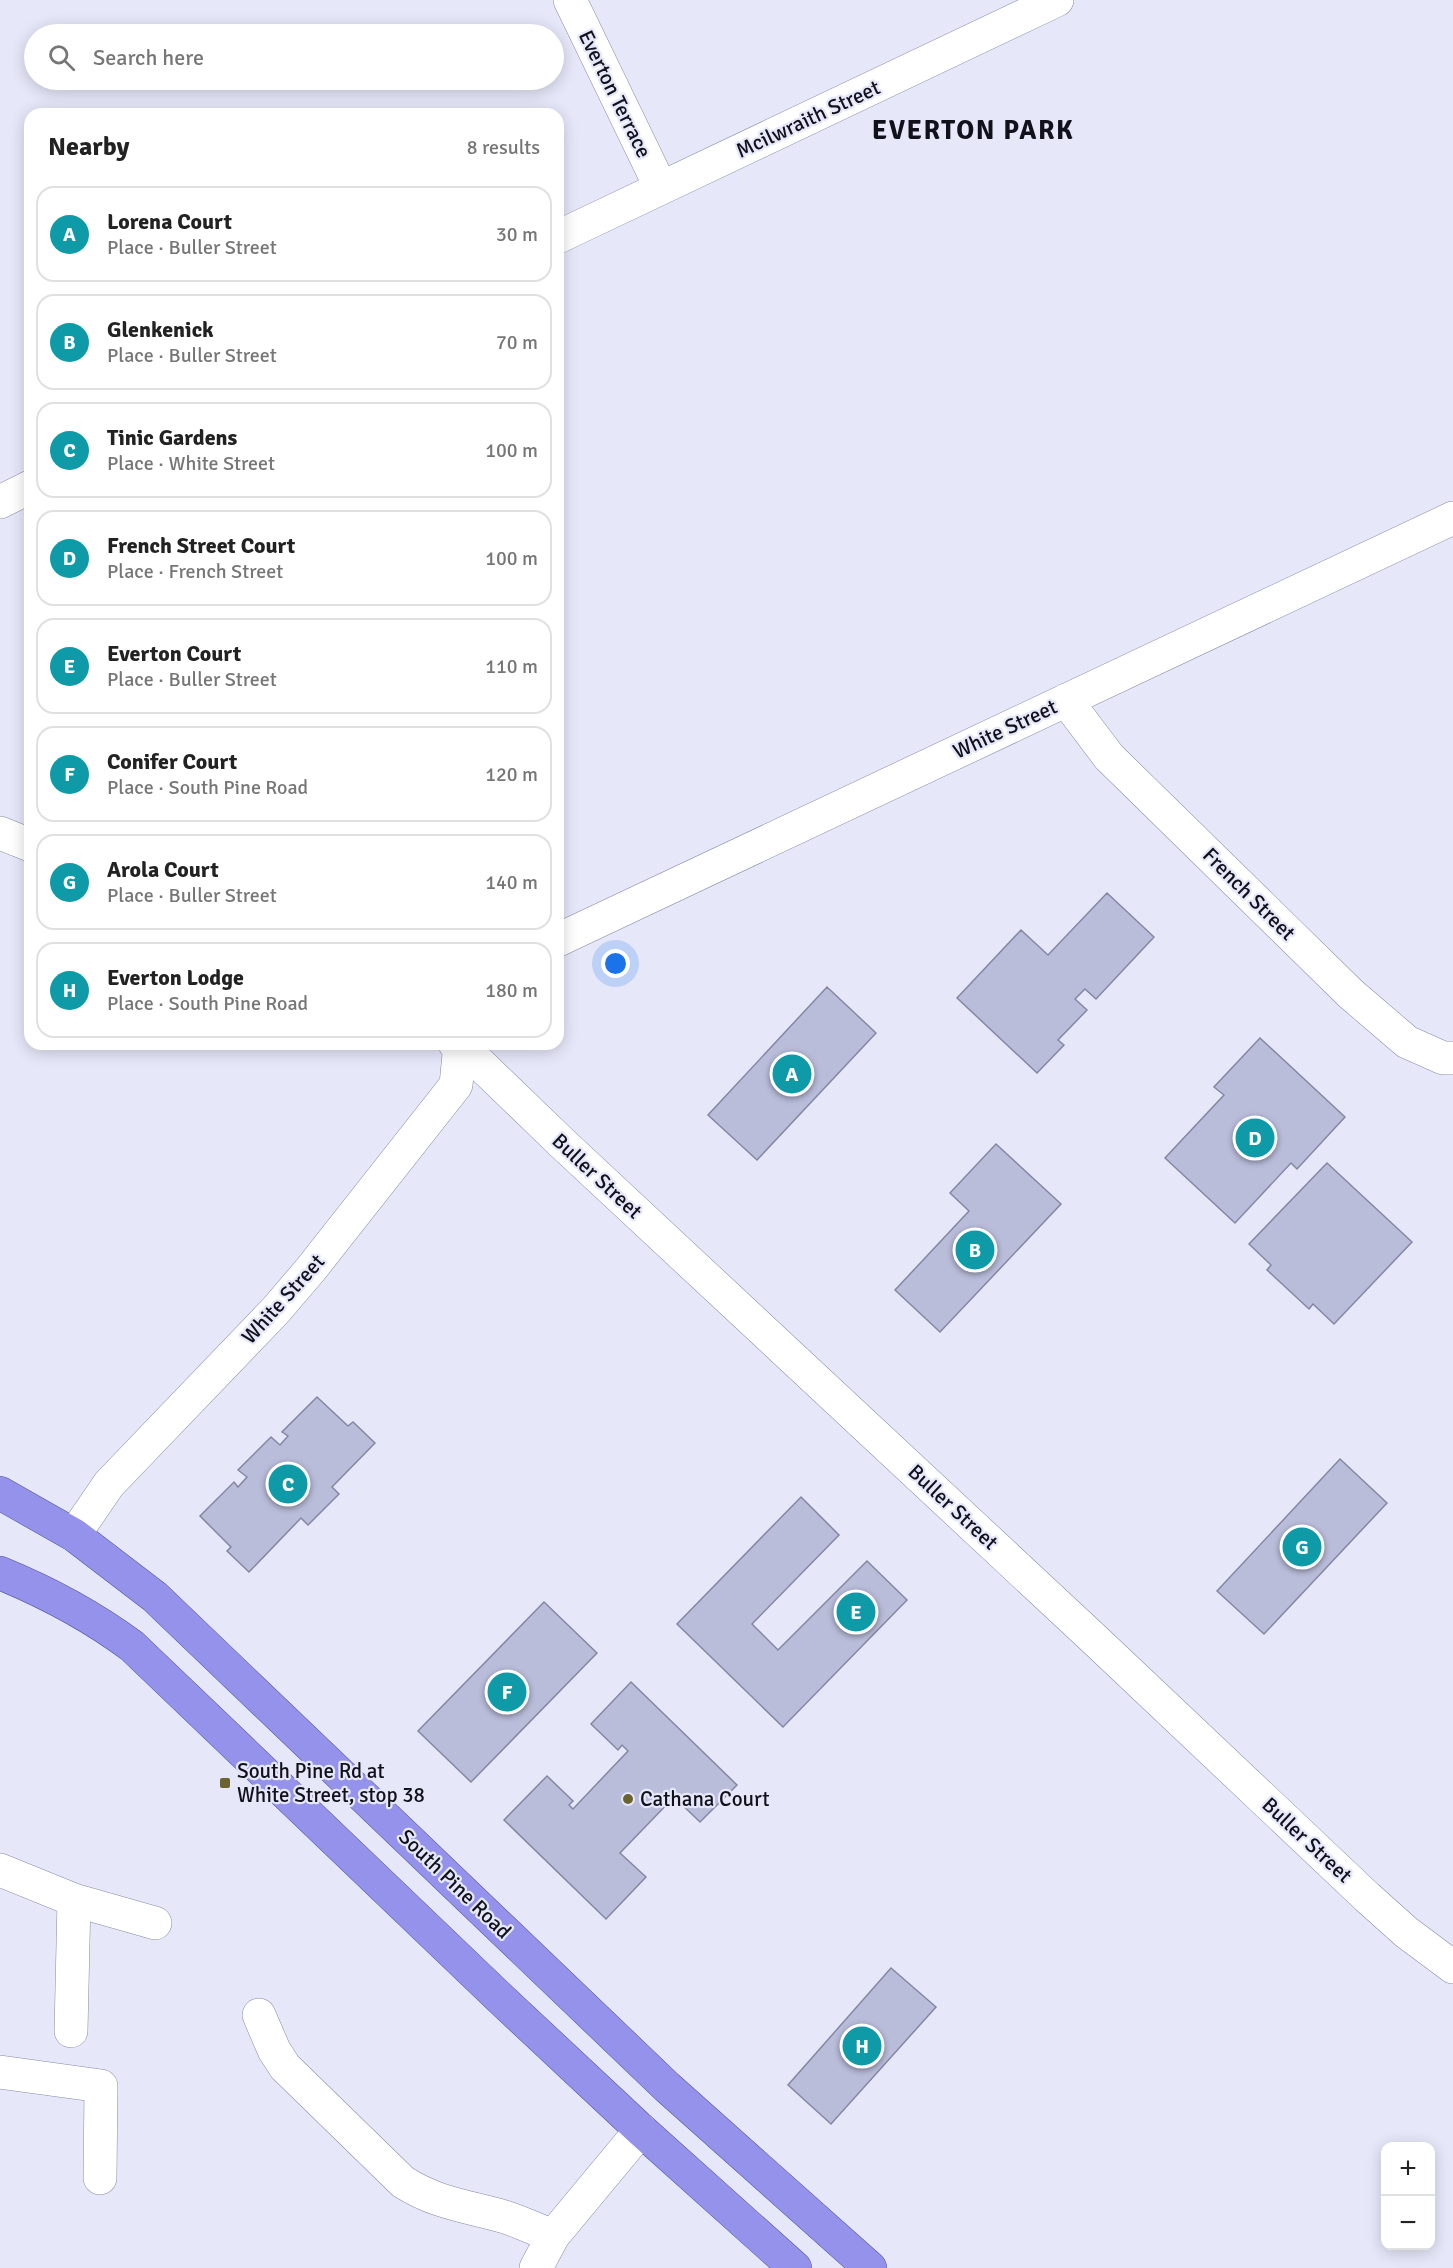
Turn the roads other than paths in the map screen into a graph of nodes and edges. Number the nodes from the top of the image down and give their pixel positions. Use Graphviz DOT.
graph roads {
  1 [pos="570,0"];
  2 [pos="1057,0"];
  3 [pos="661,188"];
  4 [pos="564,234"];
  5 [pos="24,491"];
  6 [pos="0,502"];
  7 [pos="1453,518"];
  8 [pos="1066,700"];
  9 [pos="0,833"];
  10 [pos="24,843"];
  11 [pos="564,937"];
  12 [pos="458,1050"];
  13 [pos="463,1050"];
  14 [pos="1453,1058"];
  15 [pos="0,1494"];
  16 [pos="74,1535"];
  17 [pos="0,1573"];
  18 [pos="0,1870"];
  19 [pos="74,1900"];
  20 [pos="155,1923"];
  21 [pos="1453,1967"];
  22 [pos="259,2015"];
  23 [pos="71,2031"];
  24 [pos="0,2072"];
  25 [pos="641,2130"];
  26 [pos="100,2178"];
  27 [pos="553,2236"];
  28 [pos="536,2268"];
  29 [pos="795,2268"];
  30 [pos="870,2268"];
  1 -- 3 [label="street, Everton Terrace"];
  2 -- 3 [label="street, Mcilwraith Street"];
  3 -- 4 [label="street, Mcilwraith Street"];
  5 -- 6 [label="street"];
  7 -- 8 [label="street, White Street"];
  8 -- 11 [label="street, White Street"];
  8 -- 14 [label="street, French Street"];
  9 -- 10 [label="street"];
  12 -- 16 [label="street, White Street"];
  13 -- 21 [label="street, Buller Street"];
  15 -- 16 [label="highway, South Pine Road"];
  16 -- 30 [label="highway, South Pine Road"];
  17 -- 25 [label="highway"];
  18 -- 19 [label="street"];
  19 -- 20 [label="street"];
  19 -- 23 [label="street"];
  22 -- 27 [label="street"];
  24 -- 26 [label="street"];
  25 -- 27 [label="street"];
  25 -- 29 [label="highway"];
  27 -- 28 [label="street"];
}
